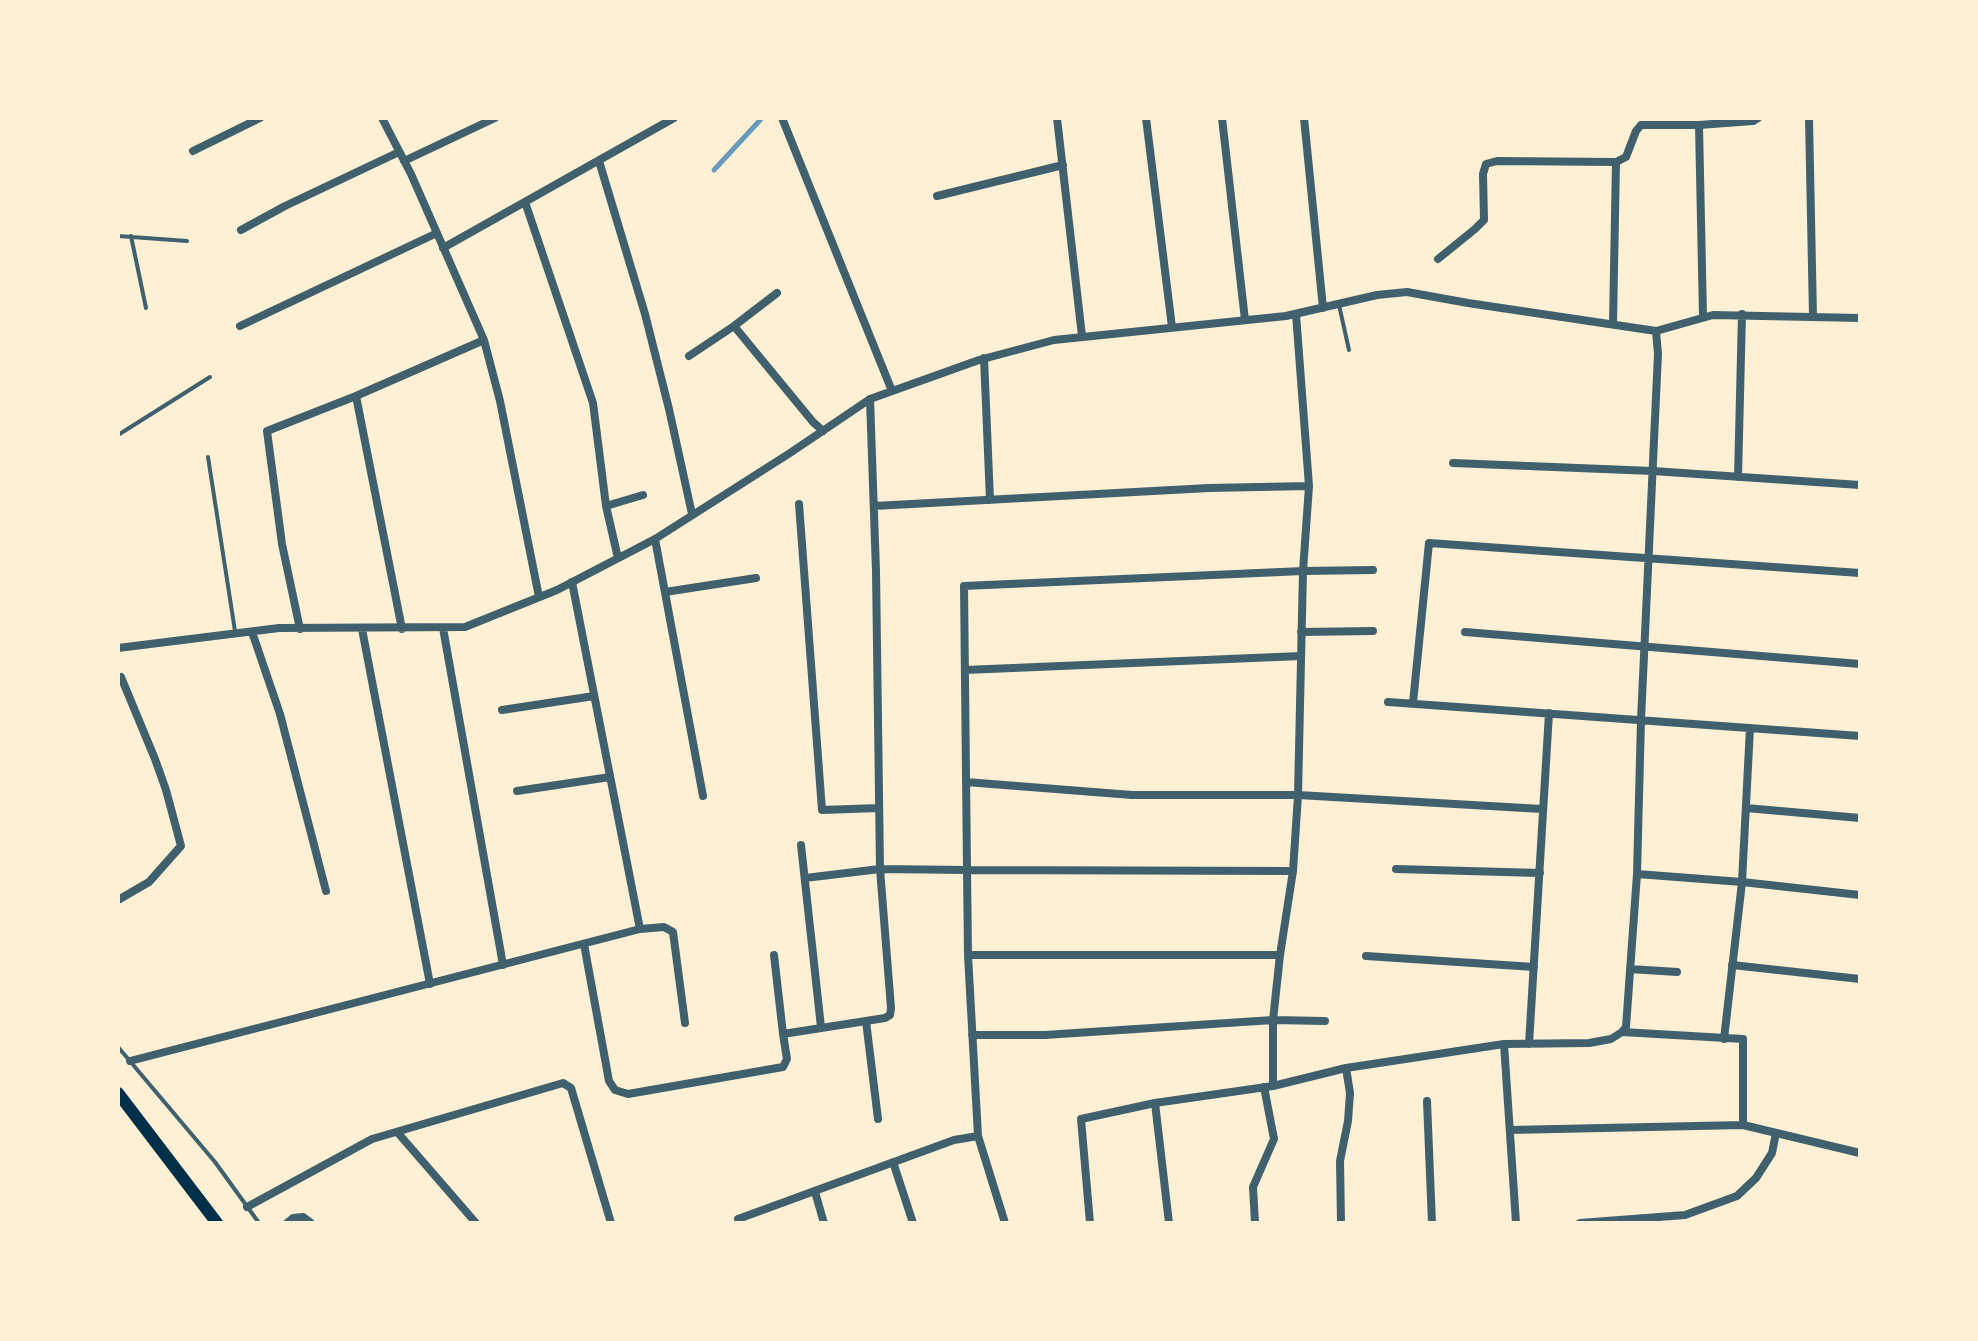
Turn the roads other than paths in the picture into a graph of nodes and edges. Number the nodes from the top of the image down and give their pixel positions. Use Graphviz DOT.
graph roads {
  1 [pos="260,118"];
  2 [pos="382,118"];
  3 [pos="495,118"];
  4 [pos="674,118"];
  5 [pos="782,118"];
  6 [pos="1057,118"];
  7 [pos="1146,118"];
  8 [pos="1222,118"];
  9 [pos="1304,118"];
  10 [pos="1758,118"];
  11 [pos="1809,118"];
  12 [pos="1717,121"];
  13 [pos="1641,122"];
  14 [pos="1699,125"];
  15 [pos="193,151"];
  16 [pos="399,152"];
  17 [pos="404,161"];
  18 [pos="599,161"];
  19 [pos="1616,162"];
  20 [pos="1063,165"];
  21 [pos="937,196"];
  22 [pos="525,202"];
  23 [pos="241,230"];
  24 [pos="437,233"];
  25 [pos="118,236"];
  26 [pos="131,236"];
  27 [pos="187,241"];
  28 [pos="443,248"];
  29 [pos="1438,259"];
  30 [pos="777,293"];
  31 [pos="1339,305"];
  32 [pos="146,308"];
  33 [pos="1323,308"];
  34 [pos="1296,314"];
  35 [pos="1742,314"];
  36 [pos="1703,317"];
  37 [pos="1813,317"];
  38 [pos="1860,318"];
  39 [pos="1245,320"];
  40 [pos="1613,324"];
  41 [pos="240,326"];
  42 [pos="734,326"];
  43 [pos="1172,327"];
  44 [pos="1656,331"];
  45 [pos="1082,336"];
  46 [pos="484,340"];
  47 [pos="1349,350"];
  48 [pos="689,356"];
  49 [pos="984,358"];
  50 [pos="210,377"];
  51 [pos="892,391"];
  52 [pos="356,396"];
  53 [pos="870,399"];
  54 [pos="823,431"];
  55 [pos="118,435"];
  56 [pos="208,457"];
  57 [pos="1453,463"];
  58 [pos="1653,471"];
  59 [pos="1738,477"];
  60 [pos="1860,485"];
  61 [pos="1309,486"];
  62 [pos="643,495"];
  63 [pos="990,500"];
  64 [pos="799,504"];
  65 [pos="606,506"];
  66 [pos="874,506"];
  67 [pos="692,514"];
  68 [pos="655,539"];
  69 [pos="618,558"];
  70 [pos="1649,558"];
  71 [pos="1373,570"];
  72 [pos="1303,571"];
  73 [pos="1860,573"];
  74 [pos="756,578"];
  75 [pos="572,582"];
  76 [pos="665,592"];
  77 [pos="539,597"];
  78 [pos="443,628"];
  79 [pos="300,629"];
  80 [pos="362,629"];
  81 [pos="402,629"];
  82 [pos="1373,631"];
  83 [pos="252,632"];
  84 [pos="1301,632"];
  85 [pos="1465,632"];
  86 [pos="236,634"];
  87 [pos="1645,646"];
  88 [pos="118,648"];
  89 [pos="1301,656"];
  90 [pos="1860,664"];
  91 [pos="965,670"];
  92 [pos="121,677"];
  93 [pos="594,696"];
  94 [pos="1388,702"];
  95 [pos="1413,703"];
  96 [pos="502,710"];
  97 [pos="1549,713"];
  98 [pos="1641,720"];
  99 [pos="1750,728"];
  100 [pos="1860,736"];
  101 [pos="610,777"];
  102 [pos="966,782"];
  103 [pos="517,791"];
  104 [pos="1298,795"];
  105 [pos="703,796"];
  106 [pos="879,808"];
  107 [pos="1746,808"];
  108 [pos="1542,809"];
  109 [pos="1860,818"];
  110 [pos="801,845"];
  111 [pos="880,869"];
  112 [pos="1396,869"];
  113 [pos="967,870"];
  114 [pos="1293,871"];
  115 [pos="1540,873"];
  116 [pos="1637,874"];
  117 [pos="805,878"];
  118 [pos="1742,882"];
  119 [pos="326,891"];
  120 [pos="1860,895"];
  121 [pos="118,900"];
  122 [pos="640,929"];
  123 [pos="584,944"];
  124 [pos="774,955"];
  125 [pos="968,955"];
  126 [pos="1280,955"];
  127 [pos="1366,956"];
  128 [pos="503,965"];
  129 [pos="1732,965"];
  130 [pos="1534,967"];
  131 [pos="1630,969"];
  132 [pos="1677,972"];
  133 [pos="1860,979"];
  134 [pos="430,984"];
  135 [pos="1273,1020"];
  136 [pos="866,1021"];
  137 [pos="1325,1021"];
  138 [pos="685,1023"];
  139 [pos="821,1027"];
  140 [pos="1622,1032"];
  141 [pos="783,1034"];
  142 [pos="972,1035"];
  143 [pos="1724,1039"];
  144 [pos="1504,1044"];
  145 [pos="1529,1044"];
  146 [pos="118,1047"];
  147 [pos="130,1061"];
  148 [pos="1346,1068"];
  149 [pos="1269,1087"];
  150 [pos="118,1093"];
  151 [pos="1427,1101"];
  152 [pos="1155,1103"];
  153 [pos="878,1119"];
  154 [pos="1743,1125"];
  155 [pos="1510,1130"];
  156 [pos="398,1133"];
  157 [pos="1776,1133"];
  158 [pos="978,1136"];
  159 [pos="1860,1153"];
  160 [pos="893,1162"];
  161 [pos="815,1192"];
  162 [pos="247,1207"];
  163 [pos="217,1223"];
  164 [pos="259,1223"];
  165 [pos="287,1223"];
  166 [pos="311,1223"];
  167 [pos="476,1223"];
  168 [pos="611,1223"];
  169 [pos="739,1223"];
  170 [pos="824,1223"];
  171 [pos="913,1223"];
  172 [pos="1005,1223"];
  173 [pos="1090,1223"];
  174 [pos="1169,1223"];
  175 [pos="1255,1223"];
  176 [pos="1341,1223"];
  177 [pos="1432,1223"];
  178 [pos="1516,1223"];
  179 [pos="1580,1223"];
  1 -- 15 [label="street"];
  2 -- 16 [label="street"];
  3 -- 17 [label="street"];
  4 -- 18 [label="street"];
  5 -- 51 [label="street"];
  6 -- 20 [label="street"];
  7 -- 43 [label="street"];
  8 -- 39 [label="street"];
  9 -- 33 [label="street"];
  10 -- 12 [label="street"];
  11 -- 37 [label="street"];
  12 -- 14 [label="street"];
  13 -- 14 [label="street"];
  13 -- 19 [label="street"];
  14 -- 36 [label="street"];
  16 -- 17 [label="street"];
  16 -- 23 [label="street"];
  17 -- 24 [label="street"];
  18 -- 22 [label="street"];
  18 -- 67 [label="street"];
  19 -- 29 [label="street"];
  19 -- 40 [label="street"];
  20 -- 21 [label="street"];
  20 -- 45 [label="street"];
  22 -- 28 [label="street"];
  22 -- 65 [label="street"];
  24 -- 28 [label="street"];
  24 -- 41 [label="street"];
  25 -- 26 [label="lane"];
  26 -- 27 [label="lane"];
  26 -- 32 [label="lane"];
  28 -- 46 [label="street"];
  30 -- 42 [label="street"];
  31 -- 33 [label="street"];
  31 -- 40 [label="street"];
  31 -- 47 [label="lane"];
  33 -- 34 [label="street"];
  34 -- 39 [label="street"];
  34 -- 61 [label="street"];
  35 -- 36 [label="street"];
  35 -- 37 [label="street"];
  35 -- 59 [label="street"];
  36 -- 44 [label="street"];
  37 -- 38 [label="street"];
  39 -- 43 [label="street"];
  40 -- 44 [label="street"];
  42 -- 48 [label="street"];
  42 -- 54 [label="street"];
  43 -- 45 [label="street"];
  44 -- 58 [label="street"];
  45 -- 49 [label="street"];
  46 -- 52 [label="street"];
  46 -- 77 [label="street"];
  49 -- 51 [label="street"];
  49 -- 63 [label="street"];
  50 -- 55 [label="lane"];
  51 -- 53 [label="street"];
  52 -- 79 [label="street"];
  52 -- 81 [label="street"];
  53 -- 54 [label="street"];
  53 -- 66 [label="street"];
  54 -- 67 [label="street"];
  56 -- 86 [label="lane"];
  57 -- 58 [label="street"];
  58 -- 59 [label="street"];
  58 -- 70 [label="street"];
  59 -- 60 [label="street"];
  61 -- 63 [label="street"];
  61 -- 72 [label="street"];
  62 -- 65 [label="street"];
  63 -- 66 [label="street"];
  64 -- 106 [label="street"];
  65 -- 69 [label="street"];
  66 -- 106 [label="street"];
  67 -- 68 [label="street"];
  68 -- 69 [label="street"];
  68 -- 76 [label="street"];
  69 -- 75 [label="street"];
  70 -- 73 [label="street"];
  70 -- 87 [label="street"];
  70 -- 95 [label="street"];
  71 -- 72 [label="street"];
  72 -- 84 [label="street"];
  72 -- 91 [label="street"];
  74 -- 76 [label="street"];
  75 -- 77 [label="street"];
  75 -- 93 [label="street"];
  76 -- 105 [label="street"];
  77 -- 78 [label="street"];
  78 -- 81 [label="street"];
  78 -- 128 [label="street"];
  79 -- 80 [label="street"];
  79 -- 83 [label="street"];
  80 -- 81 [label="street"];
  80 -- 134 [label="street"];
  82 -- 84 [label="street"];
  83 -- 86 [label="street"];
  83 -- 119 [label="street"];
  84 -- 89 [label="street"];
  85 -- 87 [label="street"];
  86 -- 88 [label="street"];
  87 -- 90 [label="street"];
  87 -- 98 [label="street"];
  89 -- 91 [label="street"];
  89 -- 104 [label="street"];
  91 -- 102 [label="street"];
  92 -- 121 [label="street"];
  93 -- 96 [label="street"];
  93 -- 101 [label="street"];
  94 -- 95 [label="street"];
  95 -- 97 [label="street"];
  97 -- 98 [label="street"];
  97 -- 108 [label="street"];
  98 -- 99 [label="street"];
  98 -- 116 [label="street"];
  99 -- 100 [label="street"];
  99 -- 107 [label="street"];
  101 -- 103 [label="street"];
  101 -- 122 [label="street"];
  102 -- 104 [label="street"];
  102 -- 113 [label="street"];
  104 -- 108 [label="street"];
  104 -- 114 [label="street"];
  106 -- 111 [label="street"];
  107 -- 109 [label="street"];
  107 -- 118 [label="street"];
  108 -- 115 [label="street"];
  110 -- 117 [label="street"];
  111 -- 113 [label="street"];
  111 -- 117 [label="street"];
  111 -- 136 [label="street"];
  112 -- 115 [label="street"];
  113 -- 114 [label="street"];
  113 -- 125 [label="street"];
  114 -- 126 [label="street"];
  115 -- 130 [label="street"];
  116 -- 118 [label="street"];
  116 -- 131 [label="street"];
  117 -- 139 [label="street"];
  118 -- 120 [label="street"];
  118 -- 129 [label="street"];
  122 -- 123 [label="street"];
  122 -- 138 [label="street"];
  123 -- 128 [label="street"];
  123 -- 141 [label="street"];
  124 -- 141 [label="street"];
  125 -- 126 [label="street"];
  125 -- 142 [label="street"];
  126 -- 135 [label="street"];
  127 -- 130 [label="street"];
  128 -- 134 [label="street"];
  129 -- 133 [label="street"];
  129 -- 143 [label="street"];
  130 -- 145 [label="street"];
  131 -- 132 [label="street"];
  131 -- 140 [label="street"];
  134 -- 147 [label="street"];
  135 -- 137 [label="street"];
  135 -- 142 [label="street"];
  135 -- 149 [label="street"];
  136 -- 139 [label="street"];
  136 -- 153 [label="street"];
  139 -- 141 [label="street"];
  140 -- 143 [label="street"];
  140 -- 145 [label="street"];
  142 -- 158 [label="street"];
  143 -- 154 [label="street"];
  144 -- 145 [label="street"];
  144 -- 148 [label="street"];
  144 -- 155 [label="street"];
  146 -- 147 [label="lane"];
  147 -- 162 [label="lane"];
  148 -- 149 [label="street"];
  148 -- 176 [label="street"];
  149 -- 152 [label="street"];
  149 -- 175 [label="street"];
  150 -- 163 [label="main road"];
  151 -- 177 [label="street"];
  152 -- 173 [label="street"];
  152 -- 174 [label="street"];
  154 -- 155 [label="street"];
  154 -- 157 [label="street"];
  155 -- 178 [label="street"];
  156 -- 162 [label="street"];
  156 -- 167 [label="street"];
  156 -- 168 [label="street"];
  157 -- 159 [label="street"];
  157 -- 179 [label="street"];
  158 -- 160 [label="street"];
  158 -- 172 [label="street"];
  160 -- 161 [label="street"];
  160 -- 171 [label="street"];
  161 -- 169 [label="street"];
  161 -- 170 [label="street"];
  162 -- 164 [label="lane"];
  165 -- 166 [label="street"];
}
